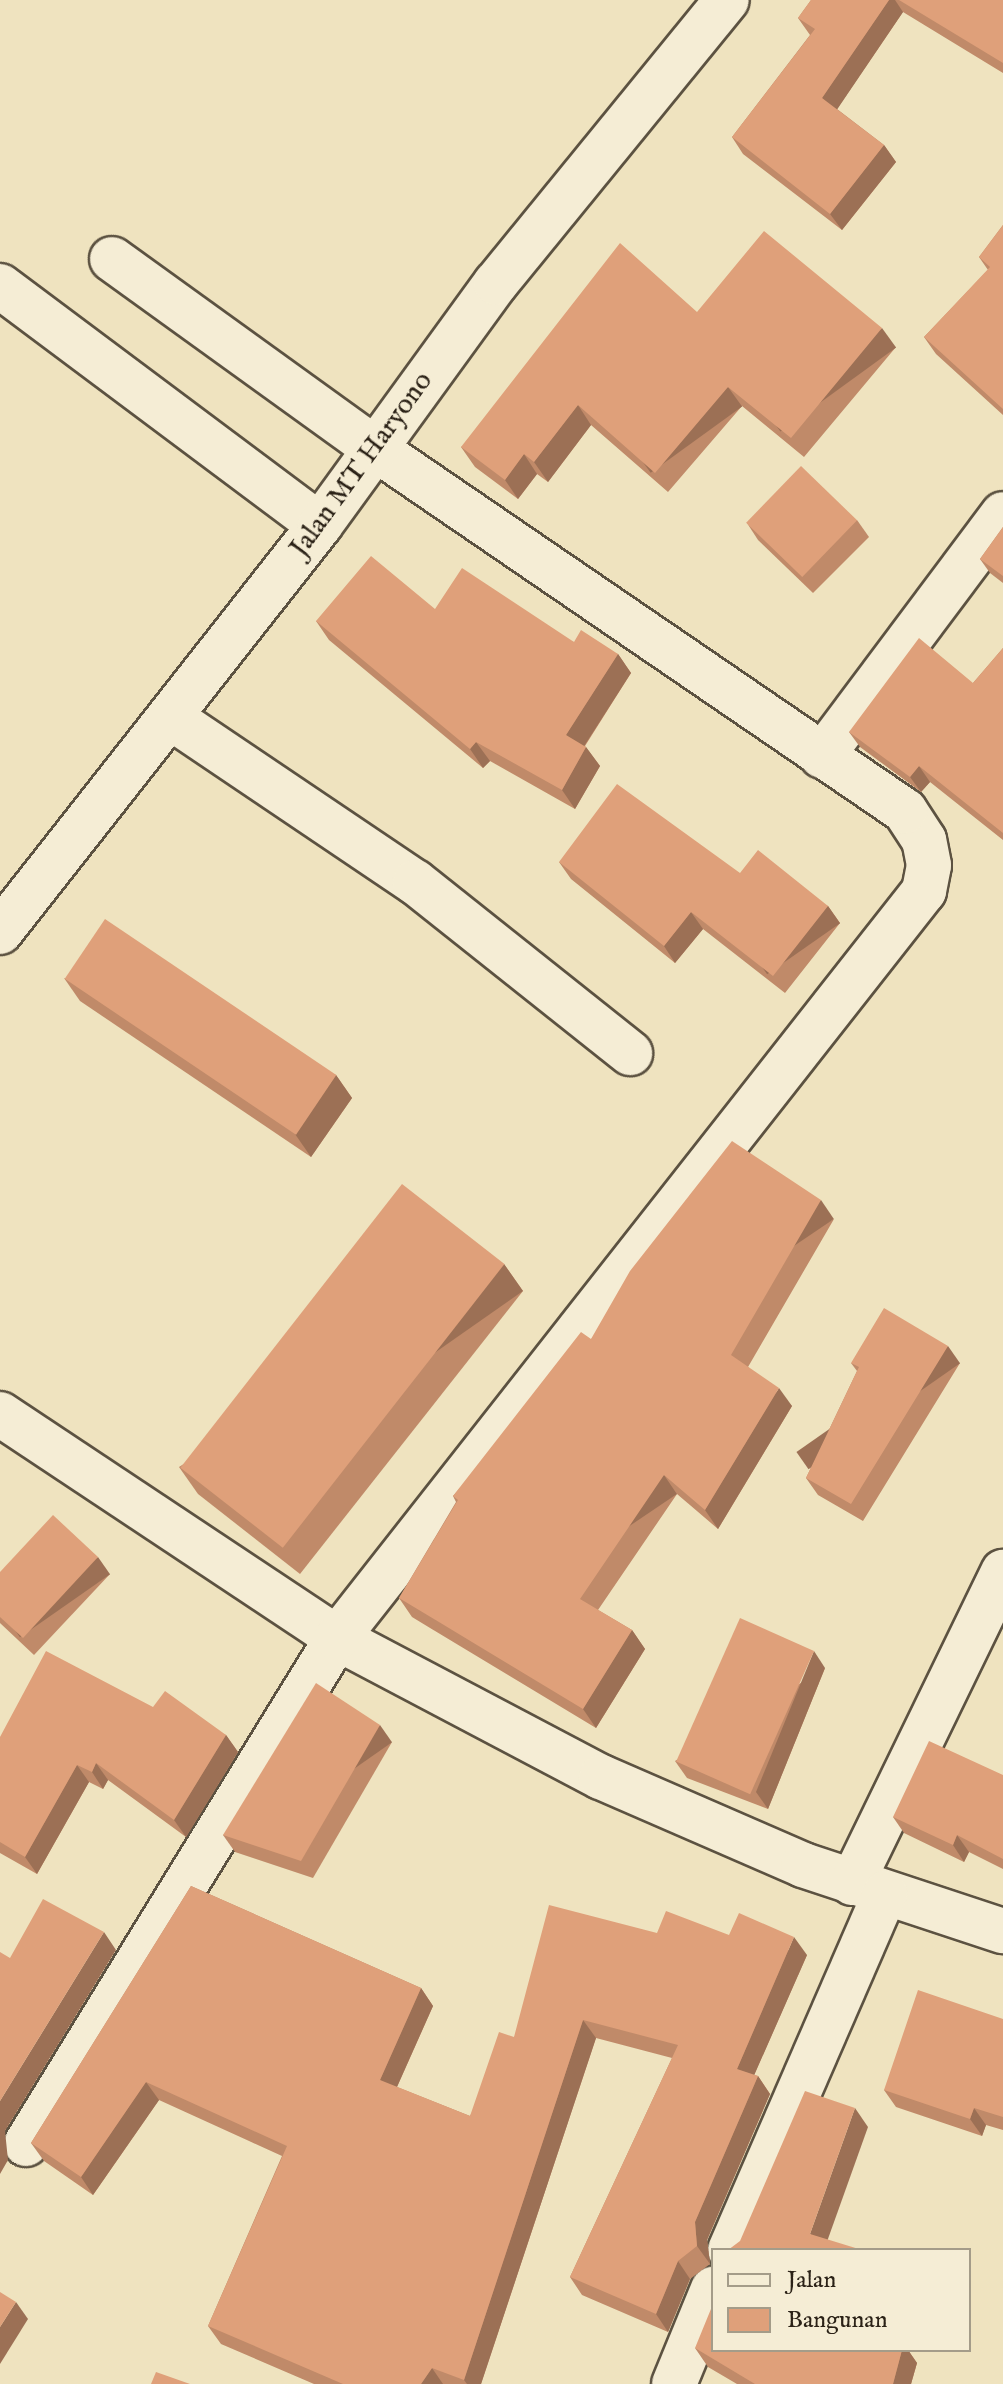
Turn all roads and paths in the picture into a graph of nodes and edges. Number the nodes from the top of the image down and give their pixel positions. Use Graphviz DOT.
graph roads {
  1 [pos="727,0"];
  2 [pos="112,259"];
  3 [pos="0,286"];
  4 [pos="374,448"];
  5 [pos="1003,514"];
  6 [pos="320,525"];
  7 [pos="170,717"];
  8 [pos="822,756"];
  9 [pos="0,932"];
  10 [pos="630,1053"];
  11 [pos="0,1414"];
  12 [pos="1003,1572"];
  13 [pos="337,1638"];
  14 [pos="868,1888"];
  15 [pos="1003,1931"];
  16 [pos="26,2144"];
  17 [pos="731,2248"];
  18 [pos="711,2294"];
  19 [pos="674,2384"];
  1 -- 4 [label="street, Jalan MT Haryono"];
  2 -- 4 [label="street"];
  3 -- 6 [label="street"];
  4 -- 6 [label="street, Jalan MT Haryono"];
  4 -- 8 [label="street"];
  5 -- 8 [label="street"];
  6 -- 7 [label="street, Jalan MT Haryono"];
  7 -- 9 [label="street, Jalan MT Haryono"];
  7 -- 10 [label="street"];
  8 -- 13 [label="street"];
  11 -- 13 [label="street"];
  12 -- 14 [label="street"];
  13 -- 14 [label="street"];
  13 -- 16 [label="street"];
  14 -- 15 [label="street"];
  14 -- 17 [label="street"];
  18 -- 19 [label="street"];
}
